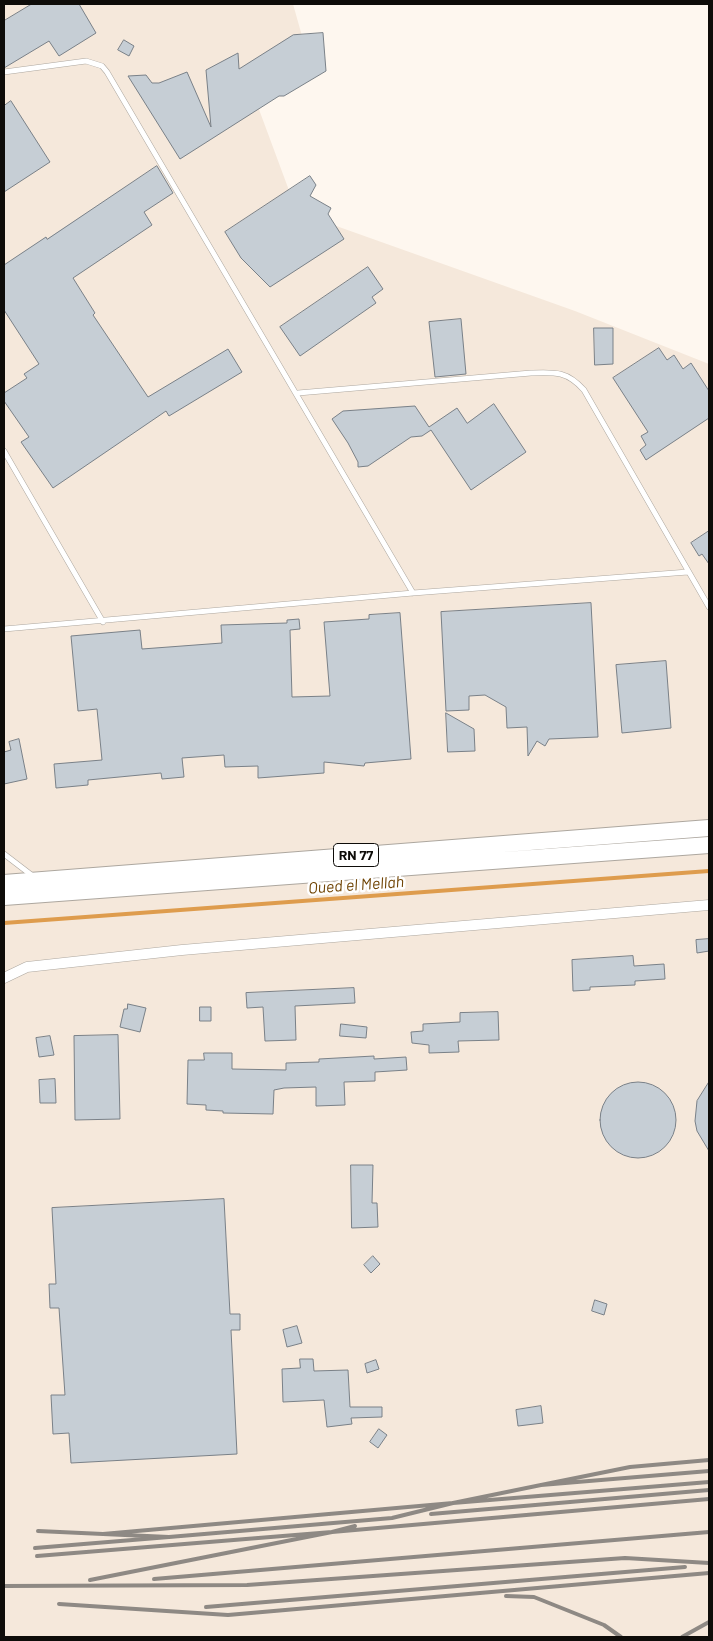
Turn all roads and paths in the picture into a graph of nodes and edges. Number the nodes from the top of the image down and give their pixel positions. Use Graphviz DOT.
graph roads {
  1 [pos="4,72"];
  2 [pos="298,393"];
  3 [pos="4,451"];
  4 [pos="688,572"];
  5 [pos="413,593"];
  6 [pos="709,607"];
  7 [pos="103,622"];
  8 [pos="4,629"];
  9 [pos="709,828"];
  10 [pos="709,845"];
  11 [pos="4,854"];
  12 [pos="38,880"];
  13 [pos="4,883"];
  14 [pos="4,897"];
  15 [pos="709,905"];
  16 [pos="4,978"];
  1 -- 2 [label="lane"];
  2 -- 4 [label="lane"];
  2 -- 5 [label="lane"];
  3 -- 7 [label="lane"];
  4 -- 5 [label="lane"];
  4 -- 6 [label="lane"];
  5 -- 7 [label="lane"];
  7 -- 8 [label="lane"];
  9 -- 12 [label="main road, RN 77"];
  10 -- 14 [label="main road, RN 77"];
  11 -- 12 [label="lane"];
  12 -- 13 [label="main road, RN 77"];
  15 -- 16 [label="street"];
}
